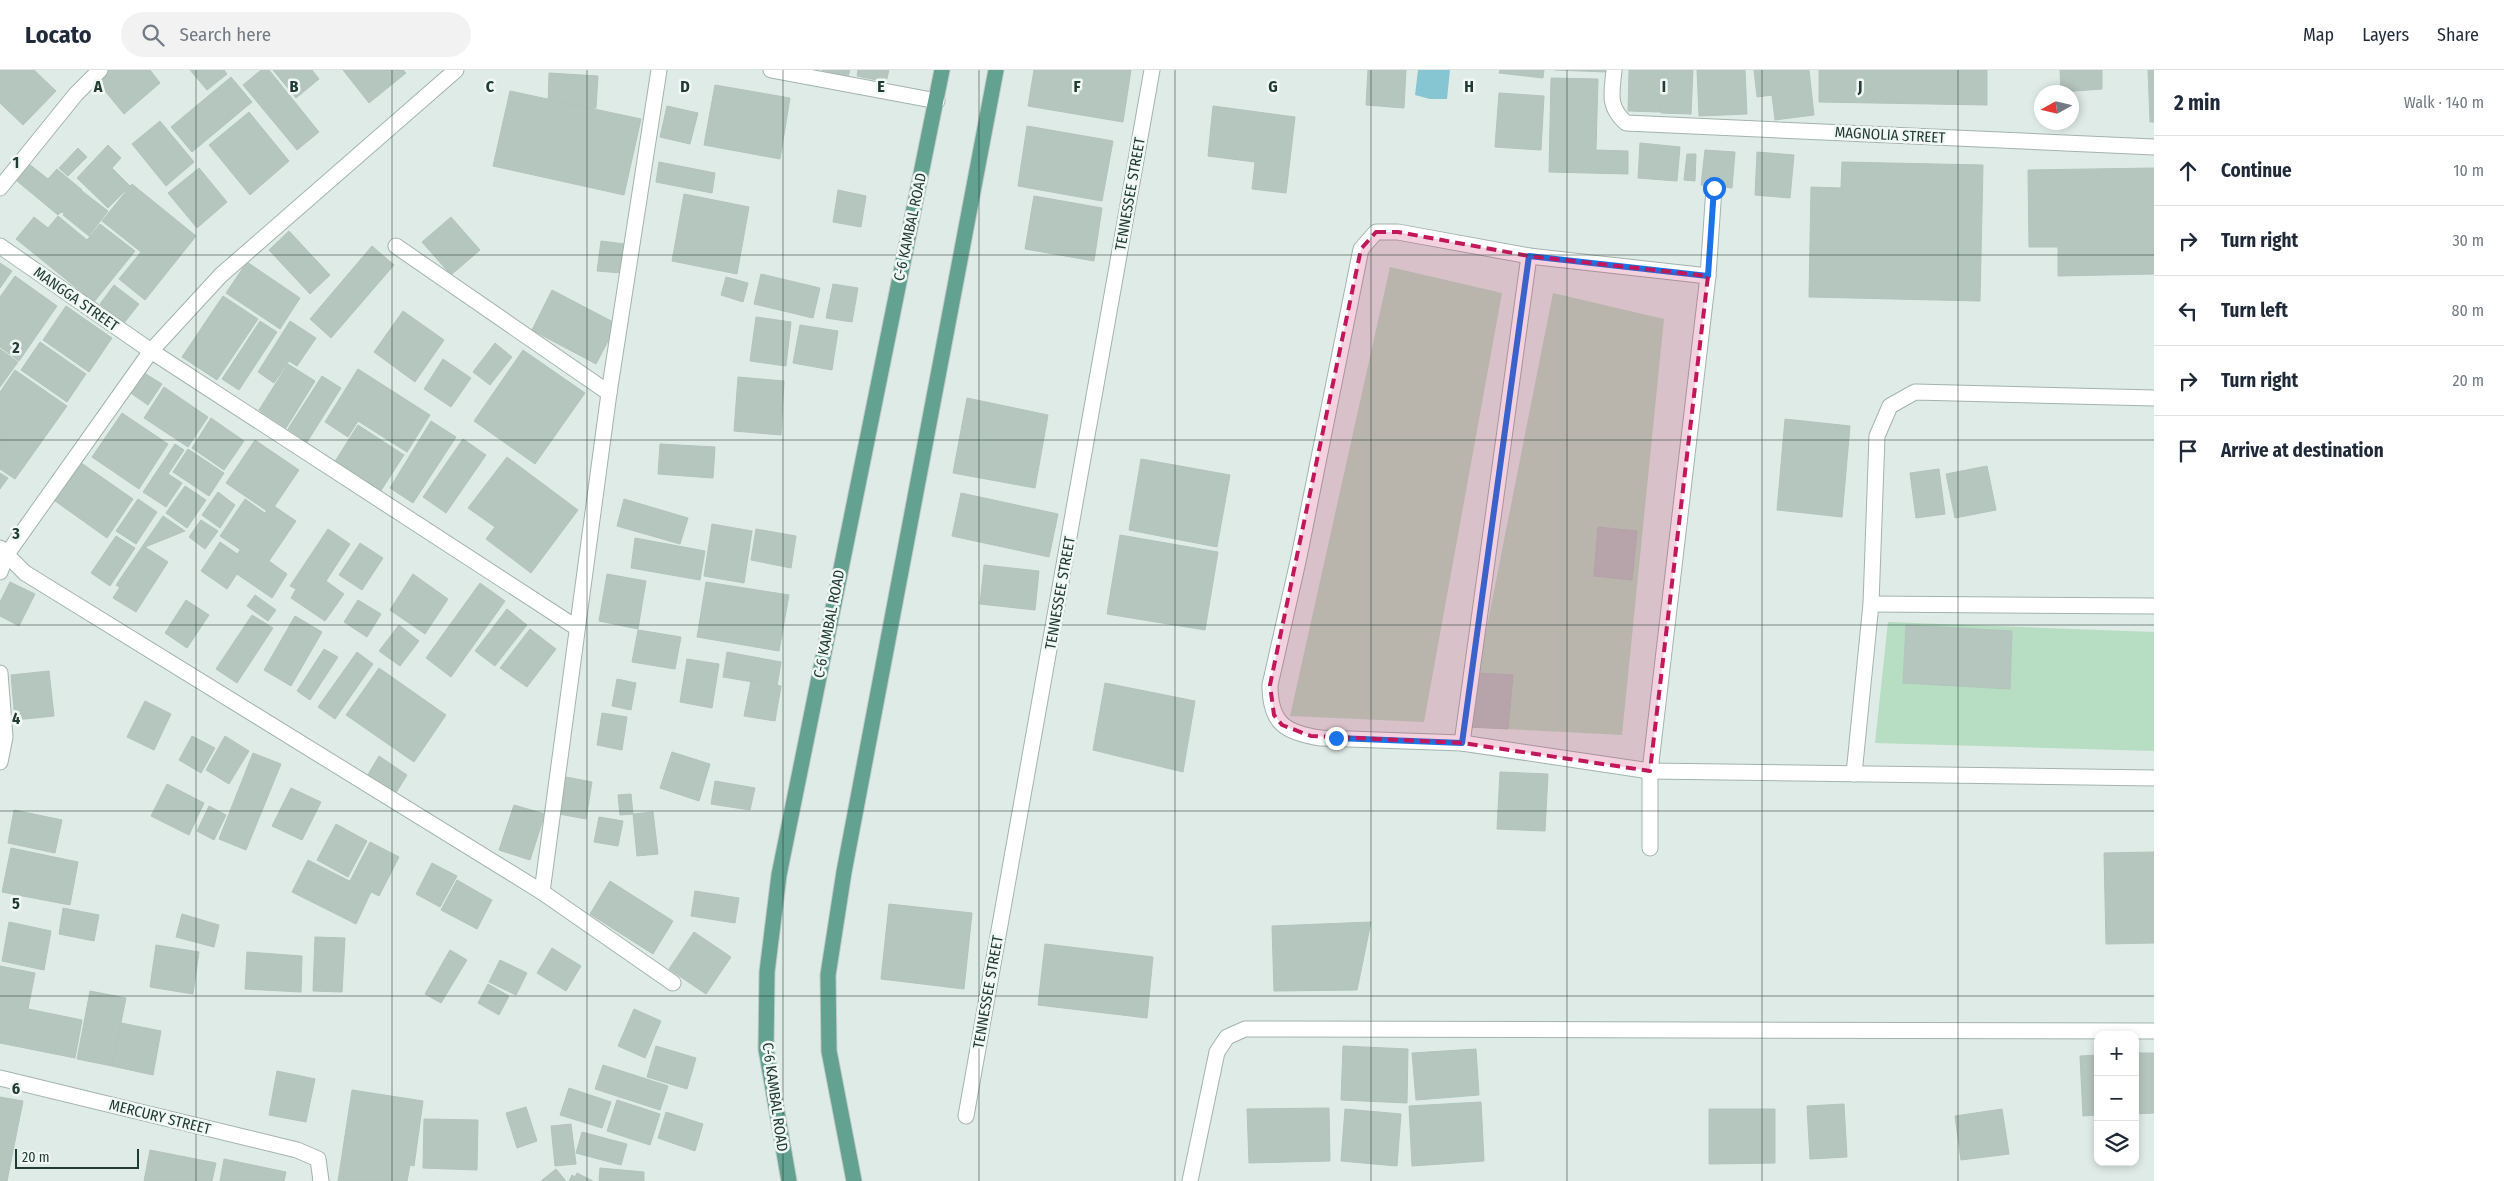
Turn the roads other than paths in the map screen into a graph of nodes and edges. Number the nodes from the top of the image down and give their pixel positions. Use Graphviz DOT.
graph roads {
  1 [pos="100,70"];
  2 [pos="456,70"];
  3 [pos="659,70"];
  4 [pos="772,70"];
  5 [pos="942,70"];
  6 [pos="996,70"];
  7 [pos="1152,70"];
  8 [pos="1614,70"];
  9 [pos="937,101"];
  10 [pos="2154,147"];
  11 [pos="0,188"];
  12 [pos="1714,188"];
  13 [pos="0,246"];
  14 [pos="396,246"];
  15 [pos="1529,256"];
  16 [pos="1708,276"];
  17 [pos="151,351"];
  18 [pos="609,393"];
  19 [pos="2154,398"];
  20 [pos="4,551"];
  21 [pos="0,572"];
  22 [pos="1871,604"];
  23 [pos="2154,606"];
  24 [pos="577,628"];
  25 [pos="0,673"];
  26 [pos="1462,743"];
  27 [pos="0,762"];
  28 [pos="1650,771"];
  29 [pos="1854,774"];
  30 [pos="2154,778"];
  31 [pos="1650,848"];
  32 [pos="542,892"];
  33 [pos="673,983"];
  34 [pos="2154,1031"];
  35 [pos="0,1078"];
  36 [pos="966,1116"];
  37 [pos="321,1181"];
  38 [pos="789,1181"];
  39 [pos="854,1181"];
  40 [pos="1190,1181"];
  1 -- 11 [label="street"];
  2 -- 17 [label="street"];
  3 -- 18 [label="street"];
  4 -- 9 [label="street"];
  5 -- 9 [label="main road, C-6 KAMBAL ROAD"];
  6 -- 39 [label="main road"];
  7 -- 36 [label="street, TENNESSEE STREET"];
  8 -- 10 [label="street, MAGNOLIA STREET"];
  9 -- 38 [label="main road, C-6 KAMBAL ROAD"];
  12 -- 16 [label="street"];
  13 -- 17 [label="street, MANGGA STREET"];
  14 -- 18 [label="street"];
  15 -- 16 [label="street"];
  15 -- 26 [label="street"];
  15 -- 26 [label="street"];
  16 -- 28 [label="street"];
  17 -- 20 [label="street"];
  17 -- 24 [label="street, MANGGA STREET"];
  18 -- 24 [label="street"];
  19 -- 22 [label="street"];
  20 -- 21 [label="street"];
  20 -- 32 [label="street"];
  22 -- 23 [label="street"];
  22 -- 29 [label="street"];
  24 -- 32 [label="street"];
  25 -- 27 [label="street"];
  26 -- 28 [label="street"];
  28 -- 29 [label="street"];
  28 -- 31 [label="street"];
  29 -- 30 [label="street"];
  32 -- 33 [label="street"];
  34 -- 40 [label="street"];
  35 -- 37 [label="street, MERCURY STREET"];
}
